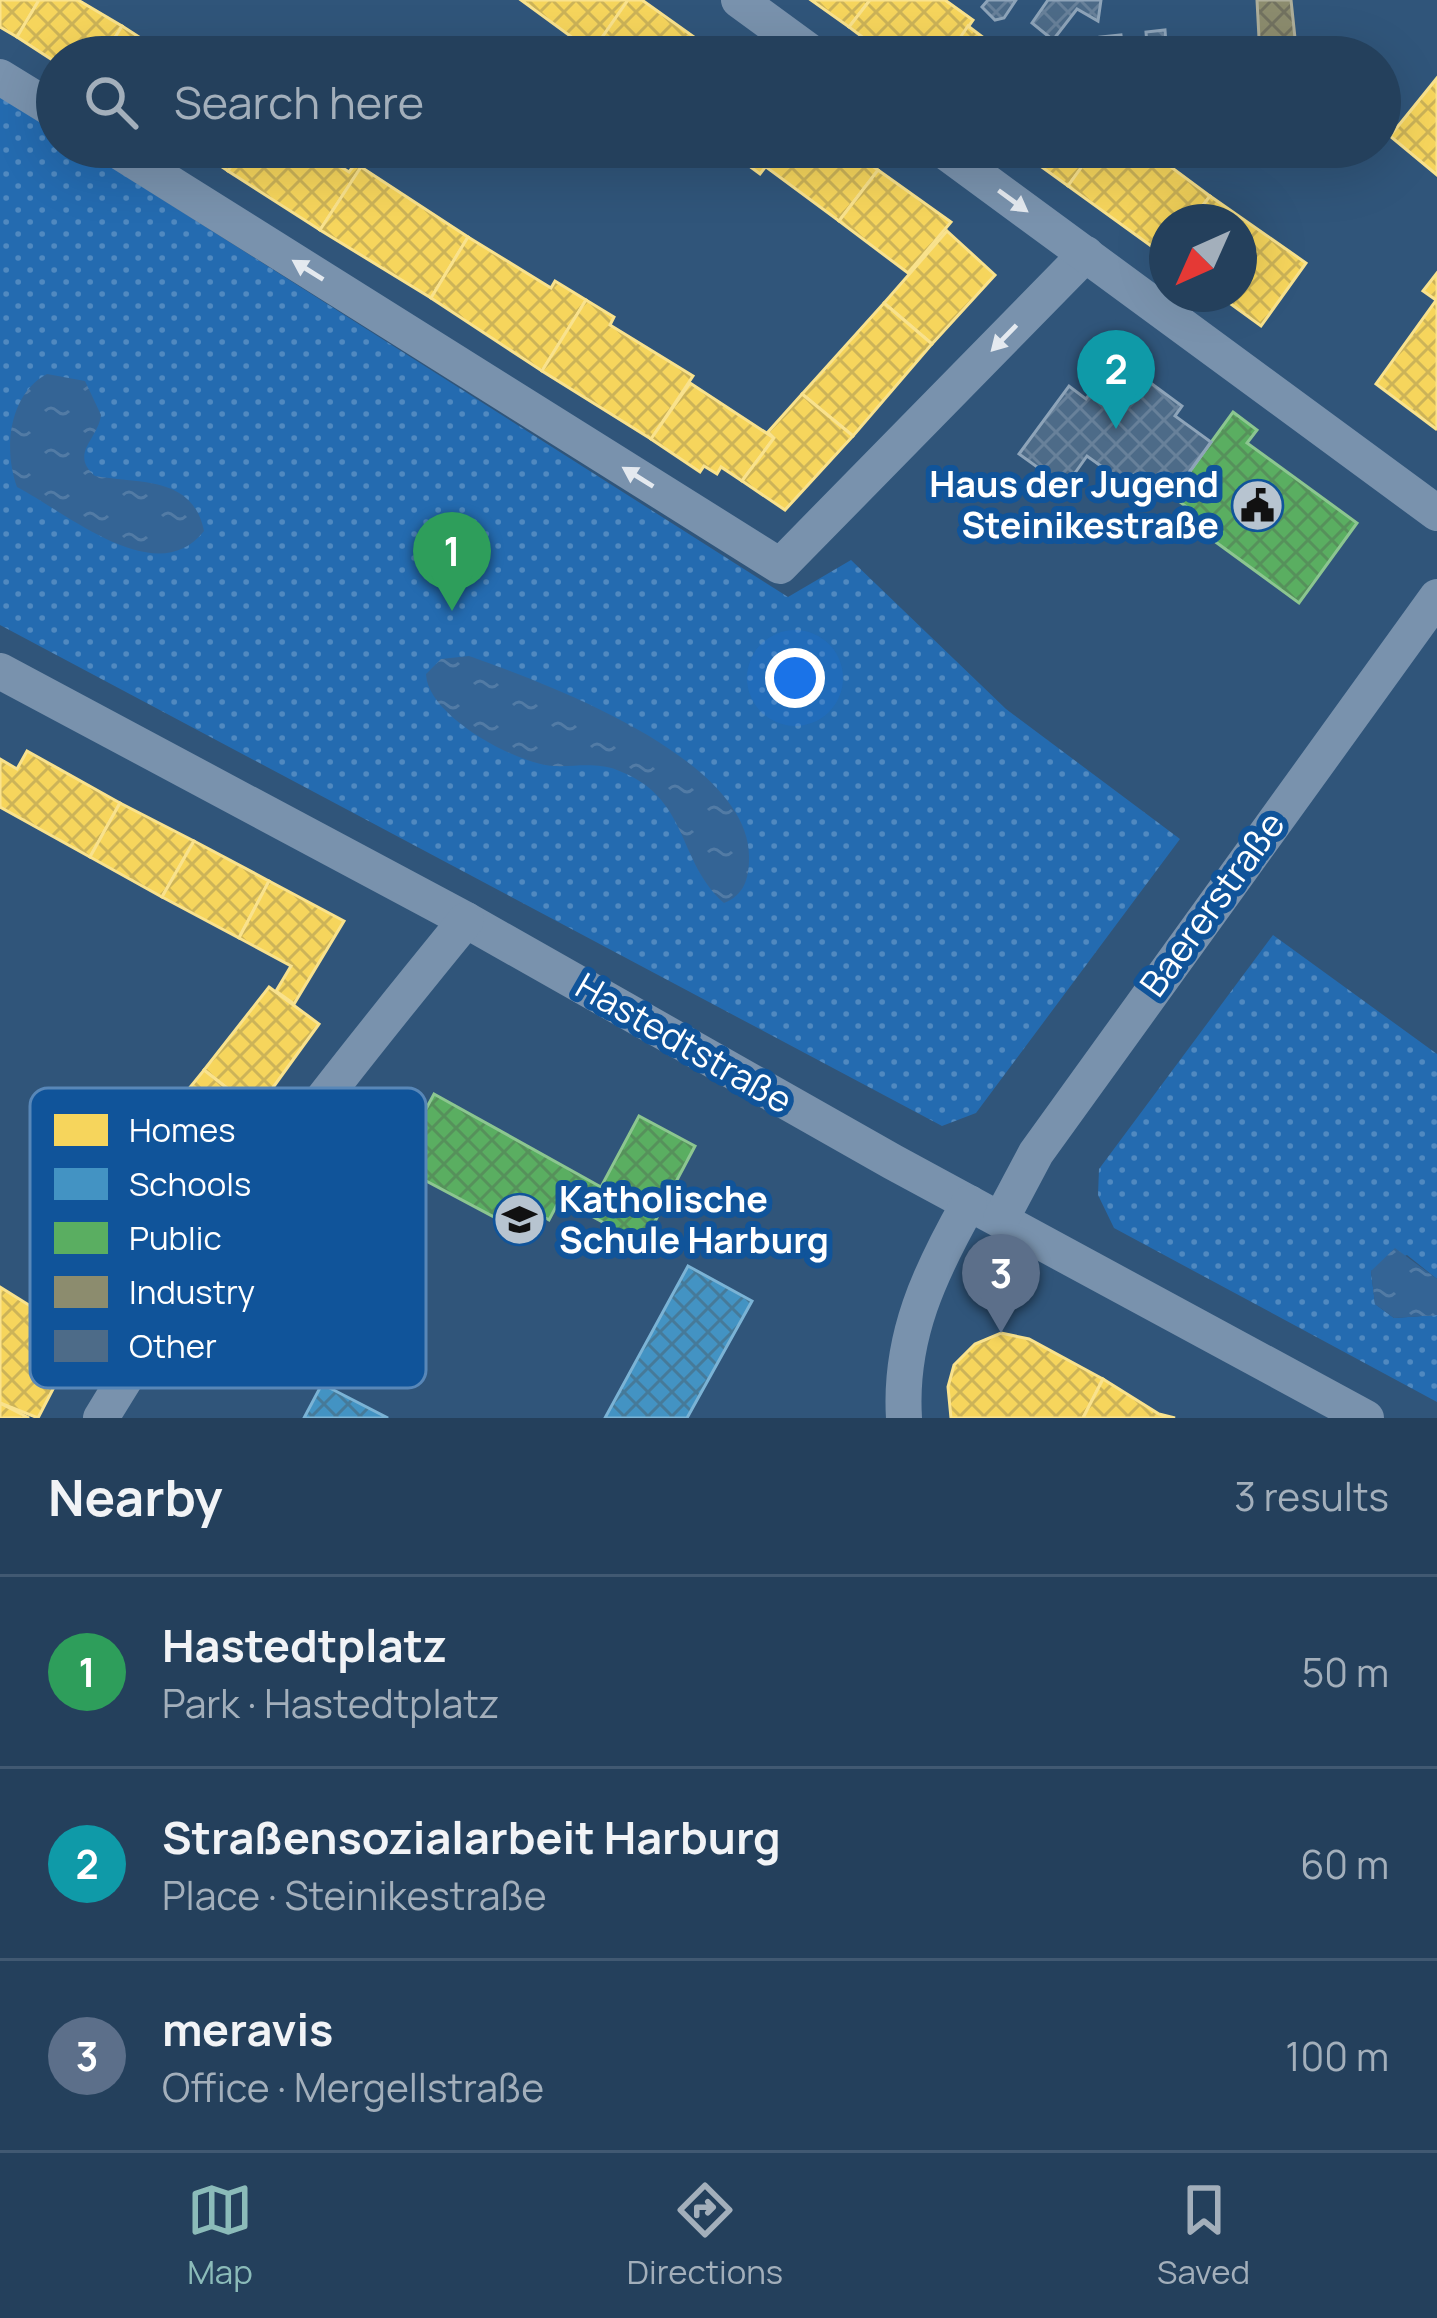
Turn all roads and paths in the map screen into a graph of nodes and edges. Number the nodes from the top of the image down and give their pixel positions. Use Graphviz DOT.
graph roads {
  1 [pos="739,0"];
  2 [pos="788,36"];
  3 [pos="0,76"];
  4 [pos="36,99"];
  5 [pos="145,168"];
  6 [pos="968,168"];
  7 [pos="1086,254"];
  8 [pos="1437,513"];
  9 [pos="1437,597"];
  10 [pos="0,671"];
  11 [pos="466,920"];
  12 [pos="334,1088"];
  13 [pos="985,1211"];
  14 [pos="128,1388"];
  15 [pos="111,1414"];
  16 [pos="904,1418"];
  17 [pos="1366,1418"];
  1 -- 2 [label="street"];
  3 -- 4 [label="street"];
  7 -- 5 [label="street, one-way"];
  6 -- 7 [label="street, one-way"];
  7 -- 8 [label="street"];
  9 -- 13 [label="street, Baererstraße"];
  10 -- 11 [label="street, Hastedtstraße"];
  11 -- 12 [label="street"];
  11 -- 13 [label="street, Hastedtstraße"];
  13 -- 16 [label="street, Baererstraße"];
  13 -- 17 [label="street, Hastedtstraße"];
  14 -- 15 [label="street"];
}
